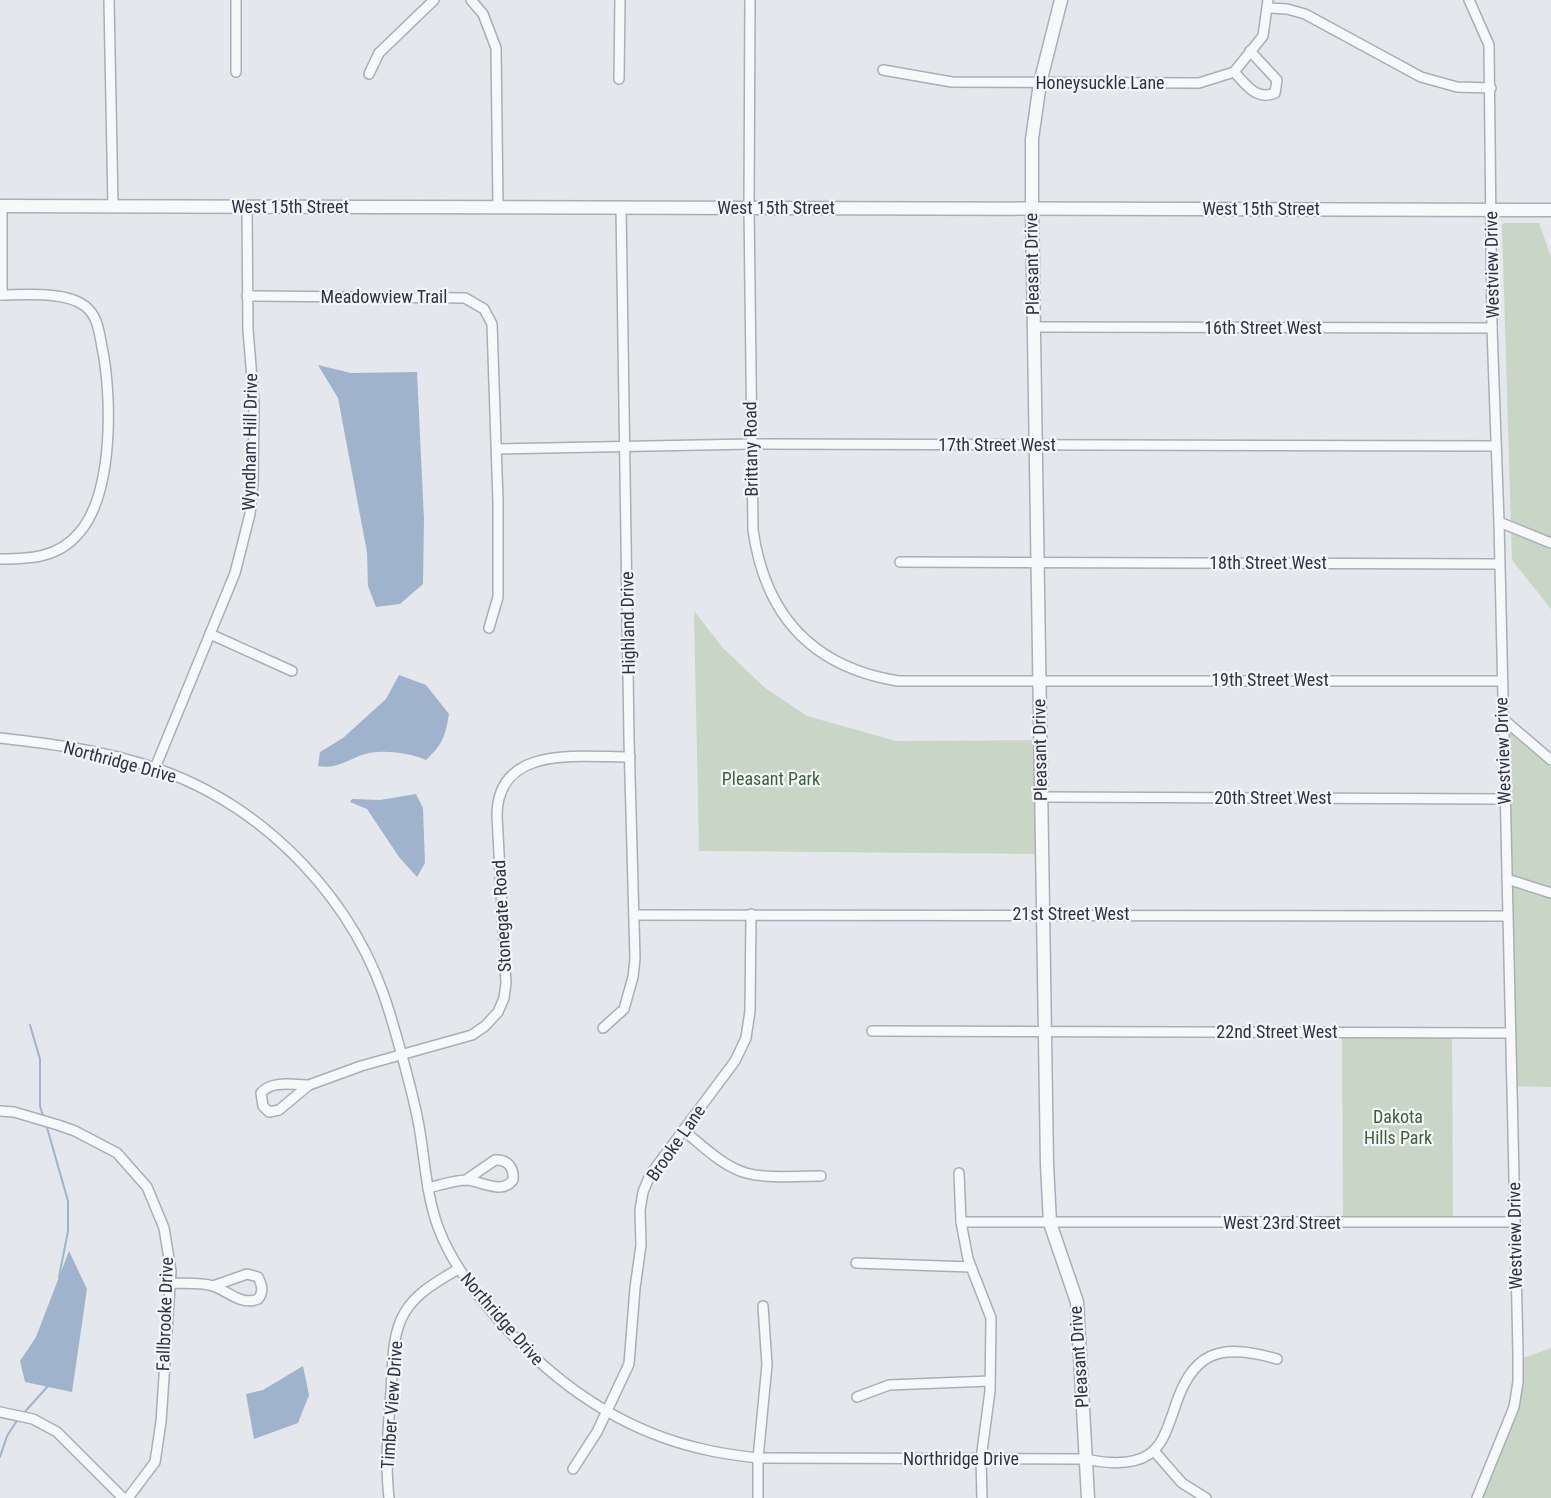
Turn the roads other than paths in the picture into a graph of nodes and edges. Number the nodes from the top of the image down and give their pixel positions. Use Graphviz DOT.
graph roads {
  1 [pos="109,0"];
  2 [pos="236,0"];
  3 [pos="434,0"];
  4 [pos="471,0"];
  5 [pos="620,0"];
  6 [pos="750,0"];
  7 [pos="1061,0"];
  8 [pos="1469,0"];
  9 [pos="1268,4"];
  10 [pos="1250,51"];
  11 [pos="883,70"];
  12 [pos="236,72"];
  13 [pos="1234,72"];
  14 [pos="369,74"];
  15 [pos="619,79"];
  16 [pos="1040,83"];
  17 [pos="1491,88"];
  18 [pos="1,206"];
  19 [pos="113,206"];
  20 [pos="247,207"];
  21 [pos="498,207"];
  22 [pos="621,207"];
  23 [pos="749,208"];
  24 [pos="1032,208"];
  25 [pos="1491,210"];
  26 [pos="1551,210"];
  27 [pos="1,295"];
  28 [pos="247,296"];
  29 [pos="1033,327"];
  30 [pos="1492,328"];
  31 [pos="751,444"];
  32 [pos="1035,445"];
  33 [pos="1496,446"];
  34 [pos="626,448"];
  35 [pos="497,449"];
  36 [pos="1499,522"];
  37 [pos="1551,543"];
  38 [pos="0,559"];
  39 [pos="900,562"];
  40 [pos="1037,562"];
  41 [pos="1499,564"];
  42 [pos="489,628"];
  43 [pos="210,634"];
  44 [pos="292,671"];
  45 [pos="1039,680"];
  46 [pos="1501,681"];
  47 [pos="1503,719"];
  48 [pos="0,738"];
  49 [pos="630,757"];
  50 [pos="1551,759"];
  51 [pos="155,768"];
  52 [pos="1041,797"];
  53 [pos="1505,799"];
  54 [pos="1507,879"];
  55 [pos="1551,893"];
  56 [pos="751,914"];
  57 [pos="1042,914"];
  58 [pos="634,915"];
  59 [pos="1507,916"];
  60 [pos="603,1028"];
  61 [pos="873,1031"];
  62 [pos="1044,1032"];
  63 [pos="1510,1033"];
  64 [pos="401,1055"];
  65 [pos="309,1085"];
  66 [pos="0,1111"];
  67 [pos="684,1131"];
  68 [pos="959,1173"];
  69 [pos="821,1176"];
  70 [pos="466,1180"];
  71 [pos="428,1188"];
  72 [pos="961,1222"];
  73 [pos="1515,1222"];
  74 [pos="1050,1223"];
  75 [pos="856,1263"];
  76 [pos="971,1267"];
  77 [pos="458,1269"];
  78 [pos="170,1283"];
  79 [pos="213,1286"];
  80 [pos="762,1306"];
  81 [pos="1277,1359"];
  82 [pos="990,1381"];
  83 [pos="857,1397"];
  84 [pos="0,1412"];
  85 [pos="607,1413"];
  86 [pos="1154,1451"];
  87 [pos="758,1458"];
  88 [pos="981,1459"];
  89 [pos="1085,1459"];
  90 [pos="573,1469"];
  91 [pos="112,1494"];
  92 [pos="123,1498"];
  93 [pos="128,1498"];
  94 [pos="388,1498"];
  95 [pos="758,1498"];
  96 [pos="982,1498"];
  97 [pos="1088,1498"];
  98 [pos="1206,1498"];
  99 [pos="1477,1498"];
  1 -- 19 [label="street"];
  2 -- 12 [label="street"];
  3 -- 14 [label="street"];
  4 -- 21 [label="street"];
  5 -- 15 [label="street"];
  6 -- 23 [label="street, Brittany Road"];
  7 -- 16 [label="street, Pleasant Drive"];
  8 -- 17 [label="street, Westview Drive"];
  9 -- 10 [label="street"];
  9 -- 17 [label="street"];
  10 -- 13 [label="street"];
  10 -- 13 [label="street"];
  11 -- 16 [label="street, Honeysuckle Lane"];
  13 -- 16 [label="street, Honeysuckle Lane"];
  16 -- 24 [label="street, Pleasant Drive"];
  17 -- 25 [label="street, Westview Drive"];
  18 -- 19 [label="street, West 15th Street"];
  18 -- 27 [label="street"];
  19 -- 20 [label="street, West 15th Street"];
  20 -- 21 [label="street, West 15th Street"];
  20 -- 28 [label="street, Wyndham Hill Drive"];
  21 -- 22 [label="street, West 15th Street"];
  22 -- 23 [label="street, West 15th Street"];
  22 -- 34 [label="street, Highland Drive"];
  23 -- 24 [label="street, West 15th Street"];
  23 -- 31 [label="street, Brittany Road"];
  24 -- 25 [label="street, West 15th Street"];
  24 -- 29 [label="street, Pleasant Drive"];
  25 -- 26 [label="street, West 15th Street"];
  25 -- 30 [label="street, Westview Drive"];
  27 -- 38 [label="street"];
  28 -- 35 [label="street, Meadowview Trail"];
  28 -- 43 [label="street, Wyndham Hill Drive"];
  29 -- 30 [label="street, 16th Street West"];
  29 -- 32 [label="street, Pleasant Drive"];
  30 -- 33 [label="street, Westview Drive"];
  31 -- 32 [label="street, 17th Street West"];
  31 -- 34 [label="street, 17th Street West"];
  31 -- 45 [label="street, Brittany Road"];
  32 -- 33 [label="street, 17th Street West"];
  32 -- 40 [label="street, Pleasant Drive"];
  33 -- 36 [label="street, Westview Drive"];
  34 -- 35 [label="street, 17th Street West"];
  34 -- 49 [label="street, Highland Drive"];
  35 -- 42 [label="street, Meadowview Trail"];
  36 -- 37 [label="street"];
  36 -- 41 [label="street, Westview Drive"];
  39 -- 40 [label="street, 18th Street West"];
  40 -- 41 [label="street, 18th Street West"];
  40 -- 45 [label="street, Pleasant Drive"];
  41 -- 46 [label="street, Westview Drive"];
  43 -- 44 [label="street"];
  43 -- 51 [label="street, Wyndham Hill Drive"];
  45 -- 46 [label="street, 19th Street West"];
  45 -- 52 [label="street, Pleasant Drive"];
  46 -- 47 [label="street, Westview Drive"];
  47 -- 50 [label="street"];
  47 -- 53 [label="street, Westview Drive"];
  48 -- 51 [label="street, Northridge Drive"];
  49 -- 58 [label="street, Highland Drive"];
  49 -- 64 [label="street, Stonegate Road"];
  51 -- 64 [label="street, Northridge Drive"];
  52 -- 53 [label="street, 20th Street West"];
  52 -- 57 [label="street, Pleasant Drive"];
  53 -- 54 [label="street, Westview Drive"];
  54 -- 55 [label="street"];
  54 -- 59 [label="street, Westview Drive"];
  56 -- 57 [label="street, 21st Street West"];
  56 -- 58 [label="street, 21st Street West"];
  56 -- 67 [label="street, Brooke Lane"];
  57 -- 59 [label="street, 21st Street West"];
  57 -- 62 [label="street, Pleasant Drive"];
  58 -- 60 [label="street, Highland Drive"];
  59 -- 63 [label="street, Westview Drive"];
  61 -- 62 [label="street, 22nd Street West"];
  62 -- 63 [label="street, 22nd Street West"];
  62 -- 74 [label="street, Pleasant Drive"];
  63 -- 73 [label="street, Westview Drive"];
  64 -- 65 [label="street, Stonegate Road"];
  64 -- 71 [label="street, Northridge Drive"];
  65 -- 65 [label="street"];
  66 -- 78 [label="street, Fallbrooke Drive"];
  67 -- 69 [label="street"];
  67 -- 85 [label="street, Brooke Lane"];
  68 -- 72 [label="street"];
  70 -- 70 [label="street"];
  70 -- 71 [label="street"];
  71 -- 77 [label="street, Northridge Drive"];
  72 -- 74 [label="street, West 23rd Street"];
  72 -- 76 [label="street"];
  73 -- 74 [label="street, West 23rd Street"];
  73 -- 99 [label="street, Westview Drive"];
  74 -- 89 [label="street, Pleasant Drive"];
  75 -- 76 [label="street"];
  76 -- 82 [label="street"];
  77 -- 85 [label="street, Northridge Drive"];
  77 -- 94 [label="street, Timber View Drive"];
  78 -- 79 [label="street"];
  78 -- 93 [label="street, Fallbrooke Drive"];
  79 -- 79 [label="street"];
  80 -- 87 [label="street"];
  81 -- 86 [label="street"];
  82 -- 83 [label="street"];
  82 -- 88 [label="street"];
  84 -- 91 [label="street"];
  85 -- 87 [label="street, Northridge Drive"];
  85 -- 90 [label="street, Brooke Lane"];
  86 -- 89 [label="street, Northridge Drive"];
  86 -- 98 [label="street"];
  87 -- 88 [label="street, Northridge Drive"];
  87 -- 95 [label="street"];
  88 -- 89 [label="street, Northridge Drive"];
  88 -- 96 [label="street"];
  89 -- 97 [label="street, Pleasant Drive"];
  91 -- 92 [label="street"];
}
